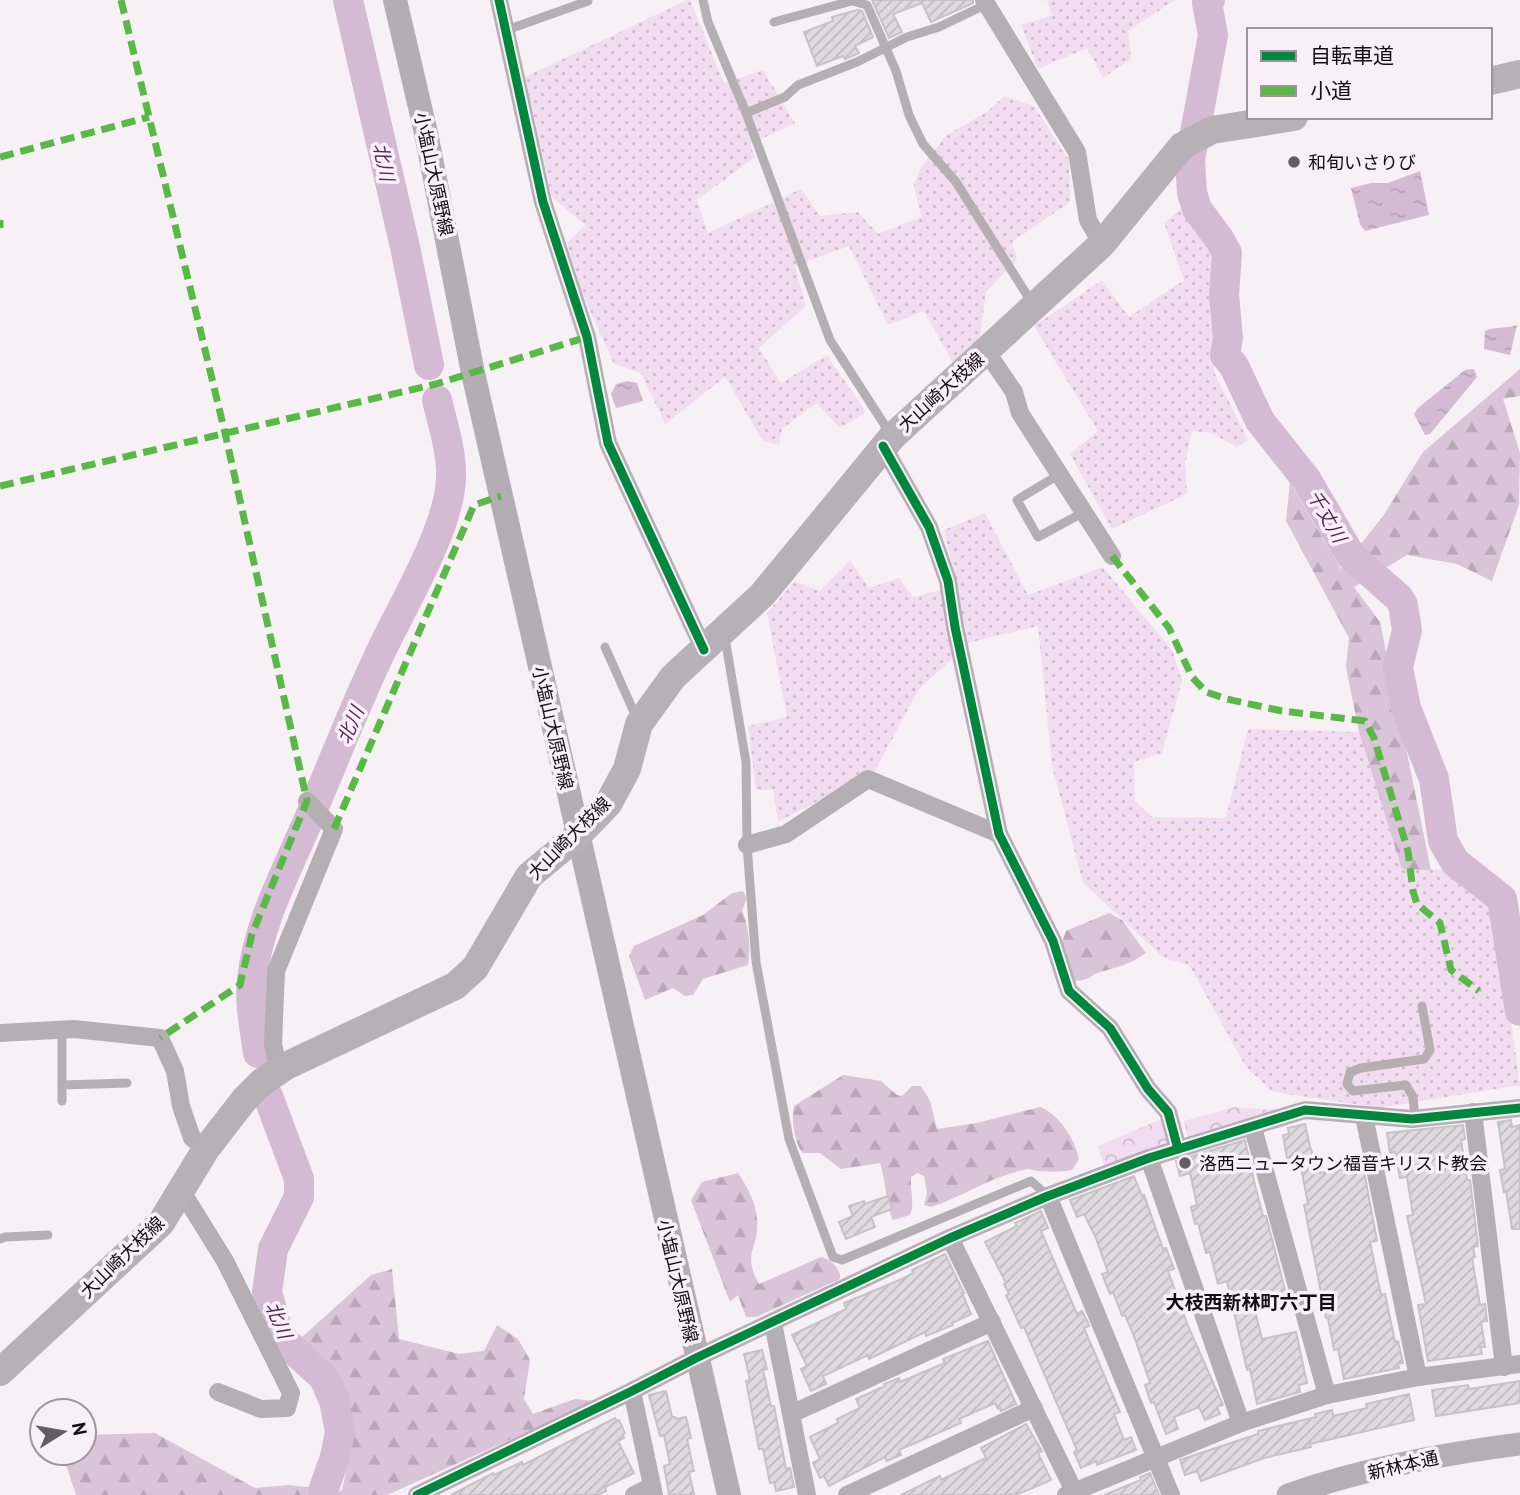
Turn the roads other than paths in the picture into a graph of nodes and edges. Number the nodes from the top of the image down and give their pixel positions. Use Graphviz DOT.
graph roads {
  1 [pos="395,0"];
  2 [pos="499,0"];
  3 [pos="703,0"];
  4 [pos="588,1"];
  5 [pos="986,2"];
  6 [pos="774,22"];
  7 [pos="504,31"];
  8 [pos="885,48"];
  9 [pos="1520,74"];
  10 [pos="1492,81"];
  11 [pos="746,113"];
  12 [pos="1281,119"];
  13 [pos="1102,244"];
  14 [pos="1034,307"];
  15 [pos="986,351"];
  16 [pos="887,441"];
  17 [pos="1060,474"];
  18 [pos="1084,512"];
  19 [pos="1112,556"];
  20 [pos="714,640"];
  21 [pos="605,647"];
  22 [pos="639,724"];
  23 [pos="307,801"];
  24 [pos="999,834"];
  25 [pos="577,836"];
  26 [pos="747,845"];
  27 [pos="1422,1006"];
  28 [pos="62,1030"];
  29 [pos="0,1033"];
  30 [pos="279,1071"];
  31 [pos="127,1083"];
  32 [pos="62,1085"];
  33 [pos="62,1101"];
  34 [pos="1518,1108"];
  35 [pos="1473,1112"];
  36 [pos="1364,1116"];
  37 [pos="1415,1118"];
  38 [pos="1253,1128"];
  39 [pos="206,1149"];
  40 [pos="1178,1149"];
  41 [pos="1149,1158"];
  42 [pos="181,1190"];
  43 [pos="1048,1196"];
  44 [pos="48,1235"];
  45 [pos="950,1238"];
  46 [pos="0,1240"];
  47 [pos="992,1322"];
  48 [pos="773,1323"];
  49 [pos="696,1358"];
  50 [pos="1512,1366"];
  51 [pos="0,1372"];
  52 [pos="1418,1377"];
  53 [pos="632,1391"];
  54 [pos="218,1392"];
  55 [pos="1326,1395"];
  56 [pos="1034,1409"];
  57 [pos="791,1414"];
  58 [pos="1241,1423"];
  59 [pos="1520,1444"];
  60 [pos="1155,1458"];
  61 [pos="653,1491"];
  62 [pos="1070,1493"];
  63 [pos="417,1495"];
  64 [pos="634,1495"];
  65 [pos="729,1495"];
  66 [pos="807,1495"];
  67 [pos="847,1495"];
  68 [pos="1171,1495"];
  69 [pos="1288,1495"];
  1 -- 25 [label="main road, 小塩山大原野線"];
  2 -- 7 [label="street"];
  3 -- 11 [label="lane"];
  4 -- 7 [label="lane"];
  5 -- 8 [label="lane"];
  5 -- 13 [label="street"];
  6 -- 8 [label="lane"];
  7 -- 20 [label="street"];
  8 -- 11 [label="lane"];
  8 -- 14 [label="lane"];
  9 -- 10 [label="main road"];
  11 -- 16 [label="lane"];
  12 -- 13 [label="main road, 大山崎大枝線"];
  13 -- 14 [label="main road, 大山崎大枝線"];
  14 -- 15 [label="main road, 大山崎大枝線"];
  15 -- 16 [label="main road, 大山崎大枝線"];
  15 -- 17 [label="street"];
  16 -- 20 [label="main road, 大山崎大枝線"];
  16 -- 24 [label="street"];
  17 -- 18 [label="street"];
  17 -- 18 [label="lane"];
  18 -- 19 [label="street"];
  20 -- 22 [label="main road, 大山崎大枝線"];
  20 -- 26 [label="lane"];
  21 -- 22 [label="lane"];
  22 -- 25 [label="main road, 大山崎大枝線"];
  23 -- 30 [label="street"];
  24 -- 26 [label="street"];
  24 -- 40 [label="street"];
  25 -- 30 [label="main road, 大山崎大枝線"];
  25 -- 49 [label="main road, 小塩山大原野線"];
  26 -- 43 [label="lane"];
  27 -- 37 [label="lane"];
  28 -- 29 [label="street"];
  28 -- 32 [label="lane"];
  28 -- 39 [label="street"];
  30 -- 39 [label="main road, 大山崎大枝線"];
  31 -- 32 [label="lane"];
  32 -- 33 [label="lane"];
  34 -- 35 [label="street"];
  35 -- 37 [label="street"];
  35 -- 50 [label="street"];
  36 -- 37 [label="street"];
  36 -- 38 [label="street"];
  36 -- 52 [label="street"];
  38 -- 40 [label="street"];
  38 -- 55 [label="street"];
  39 -- 42 [label="main road, 大山崎大枝線"];
  40 -- 41 [label="street"];
  41 -- 43 [label="street"];
  41 -- 58 [label="street"];
  42 -- 51 [label="main road, 大山崎大枝線"];
  42 -- 54 [label="street"];
  43 -- 45 [label="street"];
  43 -- 60 [label="street"];
  44 -- 46 [label="lane"];
  45 -- 47 [label="street"];
  45 -- 48 [label="street"];
  47 -- 56 [label="street"];
  47 -- 57 [label="street"];
  48 -- 49 [label="street"];
  48 -- 57 [label="street"];
  49 -- 53 [label="street"];
  49 -- 65 [label="main road, 小塩山大原野線"];
  50 -- 52 [label="street"];
  52 -- 55 [label="street"];
  53 -- 61 [label="street"];
  53 -- 63 [label="street"];
  55 -- 58 [label="street"];
  56 -- 62 [label="street"];
  56 -- 67 [label="street"];
  57 -- 66 [label="street"];
  58 -- 60 [label="street"];
  59 -- 69 [label="street, 新林本通"];
  60 -- 62 [label="street"];
  60 -- 68 [label="street"];
  61 -- 64 [label="street"];
}
